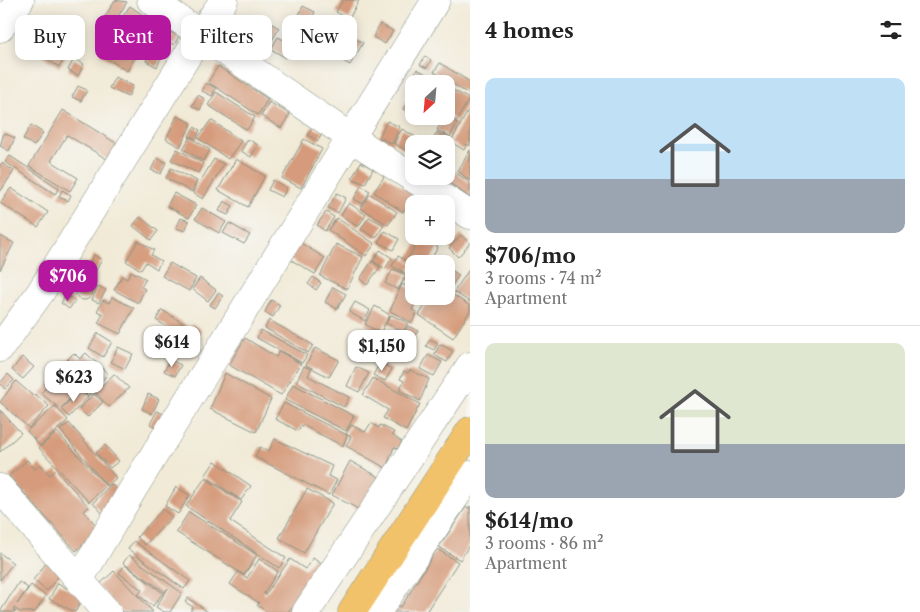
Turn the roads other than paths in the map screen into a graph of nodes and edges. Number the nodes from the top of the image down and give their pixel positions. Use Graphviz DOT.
graph roads {
  1 [pos="20,0"];
  2 [pos="151,0"];
  3 [pos="224,0"];
  4 [pos="436,0"];
  5 [pos="214,15"];
  6 [pos="181,21"];
  7 [pos="0,28"];
  8 [pos="184,60"];
  9 [pos="237,60"];
  10 [pos="350,137"];
  11 [pos="470,216"];
  12 [pos="0,348"];
  13 [pos="470,366"];
  14 [pos="470,431"];
  15 [pos="470,475"];
  16 [pos="0,488"];
  17 [pos="79,580"];
  18 [pos="107,612"];
  19 [pos="306,612"];
  20 [pos="352,612"];
  21 [pos="377,612"];
  1 -- 7 [label="street"];
  2 -- 6 [label="street"];
  3 -- 5 [label="street"];
  4 -- 10 [label="street"];
  8 -- 12 [label="street"];
  9 -- 10 [label="street"];
  10 -- 11 [label="street"];
  10 -- 17 [label="street"];
  13 -- 19 [label="street"];
  14 -- 20 [label="main road"];
  15 -- 21 [label="street"];
  16 -- 17 [label="street"];
  17 -- 18 [label="street"];
}
